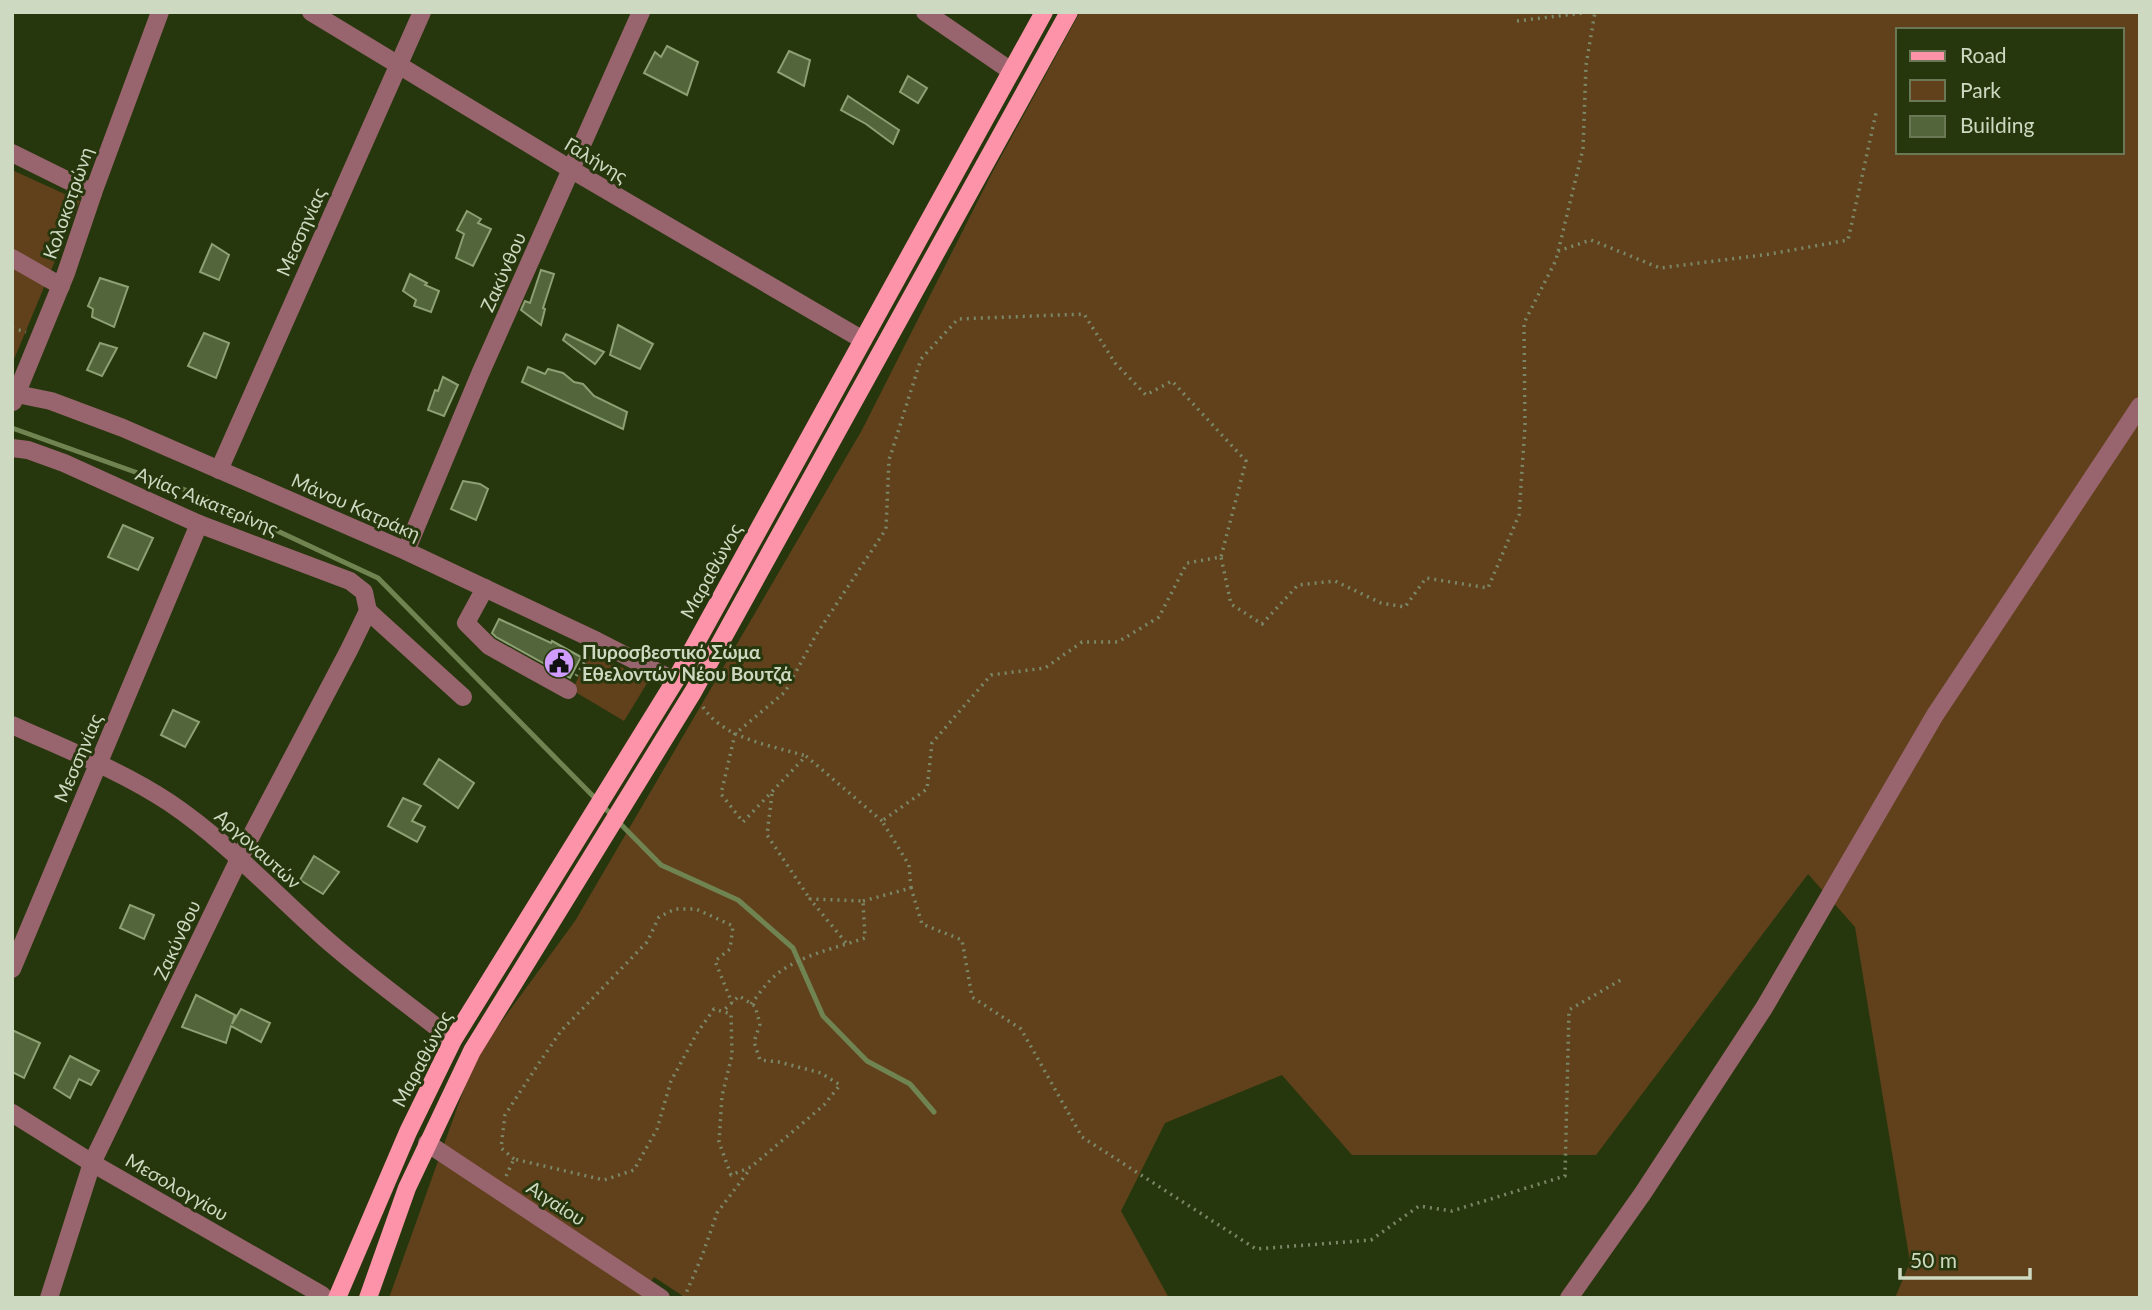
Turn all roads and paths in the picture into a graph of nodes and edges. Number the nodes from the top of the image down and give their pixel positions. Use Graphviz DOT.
graph roads {
  1 [pos="160,12"];
  2 [pos="311,12"];
  3 [pos="422,12"];
  4 [pos="641,12"];
  5 [pos="925,12"];
  6 [pos="1044,12"];
  7 [pos="1069,12"];
  8 [pos="1593,12"];
  9 [pos="1517,21"];
  10 [pos="398,66"];
  11 [pos="1012,71"];
  12 [pos="1876,113"];
  13 [pos="12,153"];
  14 [pos="572,170"];
  15 [pos="93,193"];
  16 [pos="1558,251"];
  17 [pos="12,258"];
  18 [pos="61,286"];
  19 [pos="863,340"];
  20 [pos="14,397"];
  21 [pos="2140,406"];
  22 [pos="12,448"];
  23 [pos="219,470"];
  24 [pos="199,524"];
  25 [pos="406,551"];
  26 [pos="1221,557"];
  27 [pos="485,587"];
  28 [pos="368,611"];
  29 [pos="675,681"];
  30 [pos="568,690"];
  31 [pos="693,692"];
  32 [pos="463,697"];
  33 [pos="12,725"];
  34 [pos="735,734"];
  35 [pos="806,756"];
  36 [pos="98,763"];
  37 [pos="772,792"];
  38 [pos="882,821"];
  39 [pos="240,857"];
  40 [pos="911,888"];
  41 [pos="810,899"];
  42 [pos="863,901"];
  43 [pos="847,944"];
  44 [pos="12,969"];
  45 [pos="1624,978"];
  46 [pos="732,1003"];
  47 [pos="751,1004"];
  48 [pos="722,1012"];
  49 [pos="453,1040"];
  50 [pos="12,1113"];
  51 [pos="427,1143"];
  52 [pos="514,1159"];
  53 [pos="92,1163"];
  54 [pos="751,1167"];
  55 [pos="499,1191"];
  56 [pos="330,1296"];
  57 [pos="49,1298"];
  58 [pos="368,1298"];
  59 [pos="661,1298"];
  60 [pos="684,1298"];
  61 [pos="1569,1298"];
  1 -- 15 [label="street, Κολοκοτρώνη"];
  2 -- 10 [label="street, Γαλήνης"];
  3 -- 10 [label="street, Μεσσηνίας"];
  4 -- 14 [label="street, Ζακύνθου"];
  5 -- 11 [label="street"];
  6 -- 11 [label="main road, Μαραθώνος"];
  7 -- 31 [label="main road, Μαραθώνος"];
  8 -- 9 [label="path"];
  8 -- 16 [label="path"];
  10 -- 14 [label="street, Γαλήνης"];
  10 -- 23 [label="street, Μεσσηνίας"];
  11 -- 19 [label="main road, Μαραθώνος"];
  12 -- 16 [label="path"];
  13 -- 15 [label="street"];
  14 -- 19 [label="street, Γαλήνης"];
  14 -- 25 [label="street, Ζακύνθου"];
  15 -- 18 [label="street, Κολοκοτρώνη"];
  16 -- 26 [label="path"];
  17 -- 18 [label="street"];
  18 -- 20 [label="street, Κολοκοτρώνη"];
  19 -- 29 [label="main road, Μαραθώνος"];
  20 -- 23 [label="street, Μάνου Κατράκη"];
  21 -- 61 [label="street"];
  22 -- 24 [label="street, Αγίας Αικατερίνης"];
  23 -- 25 [label="street, Μάνου Κατράκη"];
  24 -- 28 [label="street, Αγίας Αικατερίνης"];
  24 -- 36 [label="street, Μεσσηνίας"];
  25 -- 27 [label="street, Μάνου Κατράκη"];
  26 -- 34 [label="path"];
  26 -- 38 [label="path"];
  27 -- 29 [label="street, Μάνου Κατράκη"];
  27 -- 30 [label="street"];
  28 -- 32 [label="street, Αγίας Αικατερίνης"];
  28 -- 39 [label="street, Ζακύνθου"];
  29 -- 49 [label="main road, Μαραθώνος"];
  31 -- 34 [label="path"];
  31 -- 51 [label="main road, Μαραθώνος"];
  33 -- 36 [label="street, Αργοναυτών"];
  34 -- 35 [label="path"];
  34 -- 37 [label="path"];
  35 -- 37 [label="path"];
  35 -- 38 [label="path"];
  36 -- 39 [label="street, Αργοναυτών"];
  36 -- 44 [label="street, Μεσσηνίας"];
  37 -- 41 [label="path"];
  38 -- 40 [label="path"];
  39 -- 49 [label="street, Αργοναυτών"];
  39 -- 53 [label="street, Ζακύνθου"];
  40 -- 42 [label="path"];
  40 -- 45 [label="path"];
  41 -- 42 [label="path"];
  41 -- 43 [label="path"];
  42 -- 43 [label="path"];
  43 -- 47 [label="path"];
  46 -- 47 [label="path"];
  46 -- 48 [label="path"];
  46 -- 52 [label="path"];
  47 -- 54 [label="path"];
  48 -- 52 [label="path"];
  48 -- 54 [label="path"];
  49 -- 56 [label="main road, Μαραθώνος"];
  50 -- 53 [label="street, Μεσολογγίου"];
  51 -- 55 [label="street, Αιγαίου"];
  51 -- 58 [label="main road, Μαραθώνος"];
  52 -- 55 [label="path"];
  53 -- 56 [label="street, Μεσολογγίου"];
  53 -- 57 [label="street, Ζακύνθου"];
  54 -- 60 [label="path"];
  55 -- 59 [label="street, Αιγαίου"];
}
